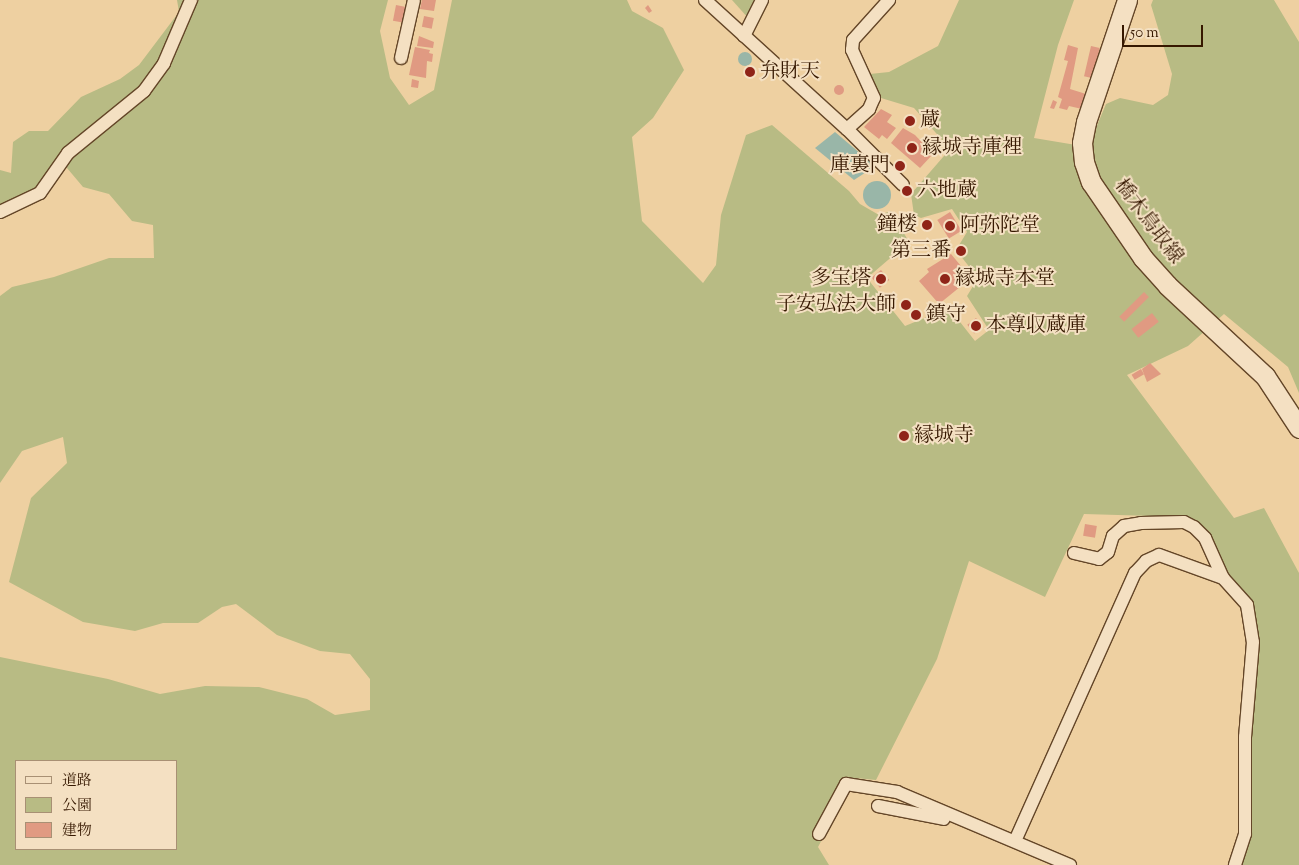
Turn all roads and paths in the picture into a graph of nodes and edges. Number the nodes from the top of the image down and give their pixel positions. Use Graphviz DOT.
graph roads {
  1 [pos="191,0"];
  2 [pos="414,0"];
  3 [pos="704,0"];
  4 [pos="762,0"];
  5 [pos="889,0"];
  6 [pos="1127,0"];
  7 [pos="744,36"];
  8 [pos="401,58"];
  9 [pos="847,129"];
  10 [pos="903,185"];
  11 [pos="0,212"];
  12 [pos="1299,428"];
  13 [pos="1074,553"];
  14 [pos="1223,578"];
  15 [pos="878,806"];
  16 [pos="952,816"];
  17 [pos="819,834"];
  18 [pos="1015,842"];
  19 [pos="1070,865"];
  20 [pos="1235,865"];
  1 -- 11 [label="street"];
  2 -- 8 [label="street"];
  3 -- 7 [label="street"];
  4 -- 7 [label="street"];
  5 -- 9 [label="street"];
  6 -- 12 [label="main road, 橋木鳥取線"];
  7 -- 9 [label="street"];
  9 -- 10 [label="street"];
  13 -- 14 [label="street"];
  14 -- 18 [label="street"];
  14 -- 20 [label="street"];
  15 -- 16 [label="street"];
  16 -- 17 [label="street"];
  16 -- 18 [label="street"];
  18 -- 19 [label="street"];
}
